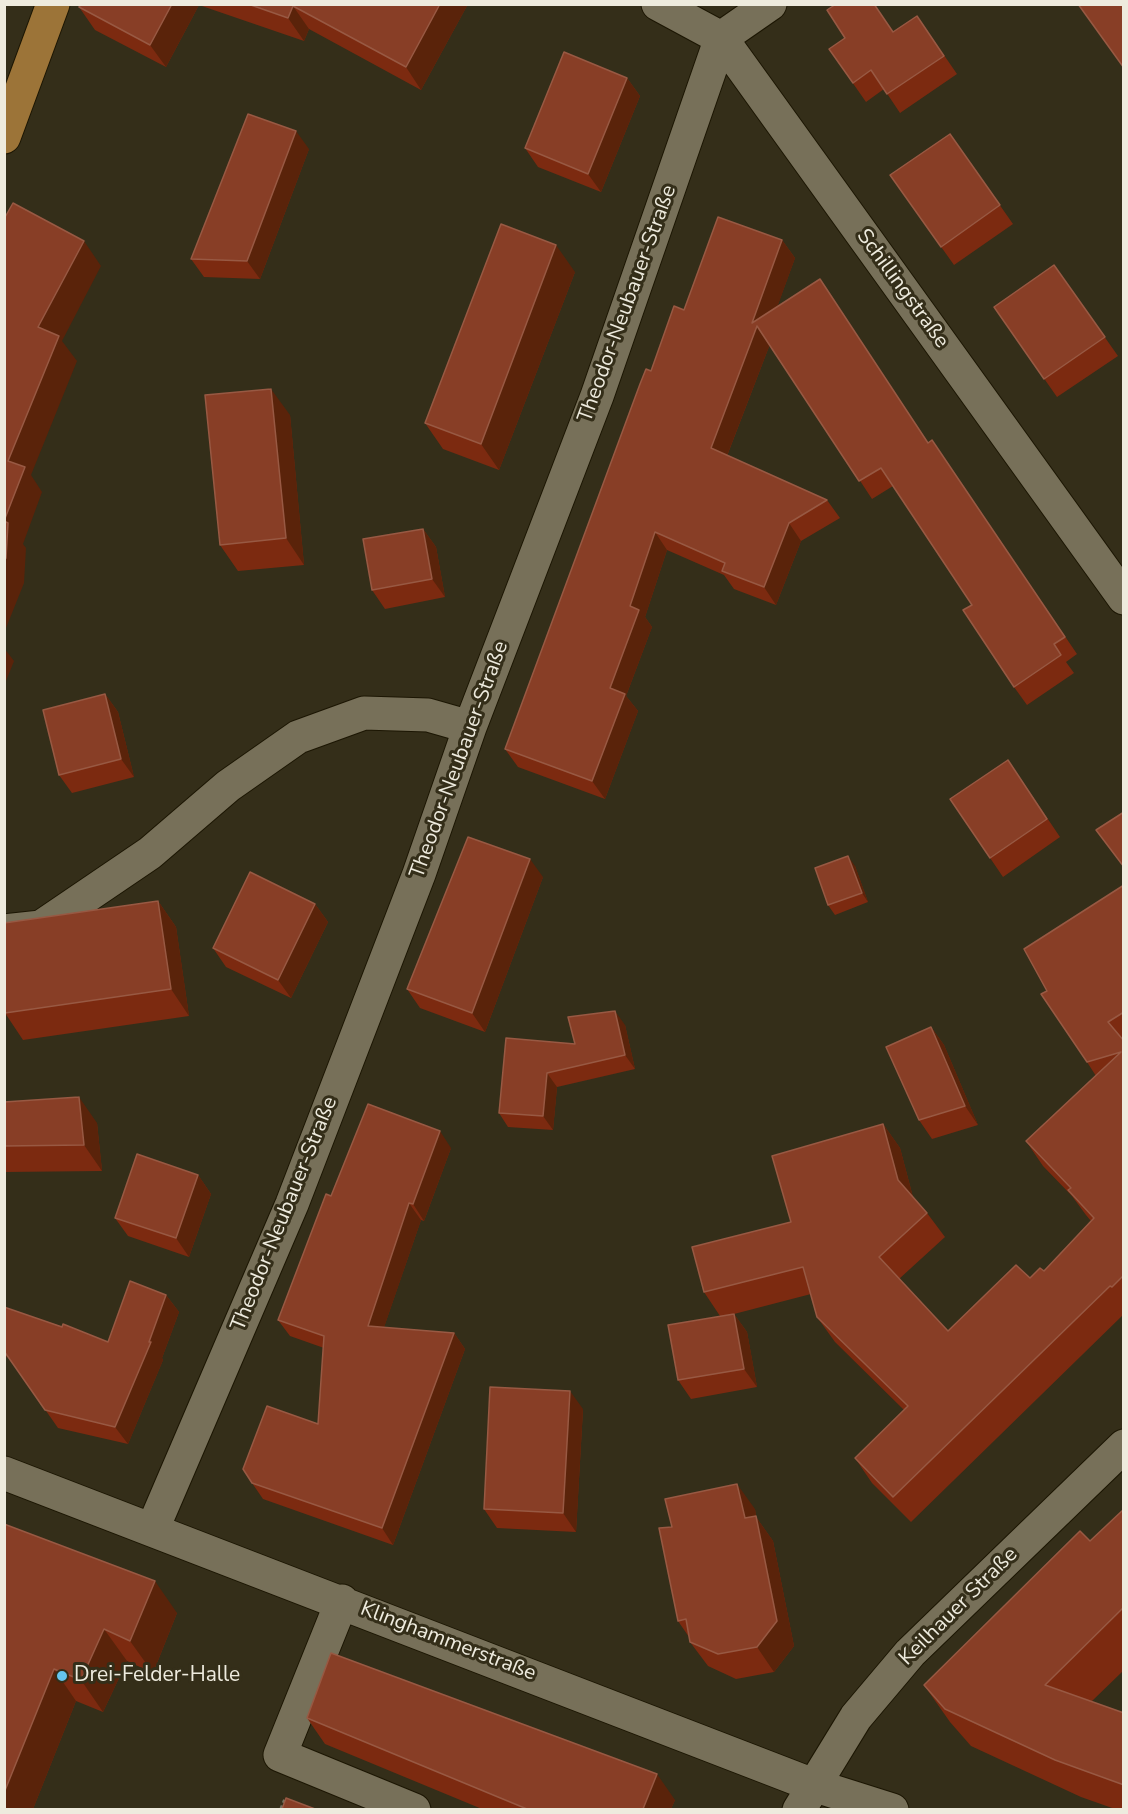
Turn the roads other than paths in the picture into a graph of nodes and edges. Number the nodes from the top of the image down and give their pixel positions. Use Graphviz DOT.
graph roads {
  1 [pos="53,4"];
  2 [pos="658,4"];
  3 [pos="770,4"];
  4 [pos="721,38"];
  5 [pos="4,137"];
  6 [pos="1124,598"];
  7 [pos="470,727"];
  8 [pos="4,931"];
  9 [pos="1124,1446"];
  10 [pos="4,1473"];
  11 [pos="153,1528"];
  12 [pos="342,1601"];
  13 [pos="806,1797"];
  14 [pos="414,1809"];
  15 [pos="891,1809"];
  1 -- 5 [label="main road"];
  2 -- 4 [label="street, Schillingstraße"];
  3 -- 4 [label="street"];
  4 -- 6 [label="street, Schillingstraße"];
  4 -- 7 [label="street, Theodor-Neubauer-Straße"];
  7 -- 8 [label="street"];
  7 -- 11 [label="street, Theodor-Neubauer-Straße"];
  9 -- 13 [label="street, Keilhauer Straße"];
  10 -- 11 [label="street, Klinghammerstraße"];
  11 -- 12 [label="street, Klinghammerstraße"];
  12 -- 13 [label="street, Klinghammerstraße"];
  12 -- 14 [label="street"];
  13 -- 15 [label="street, Klinghammerstraße"];
}
